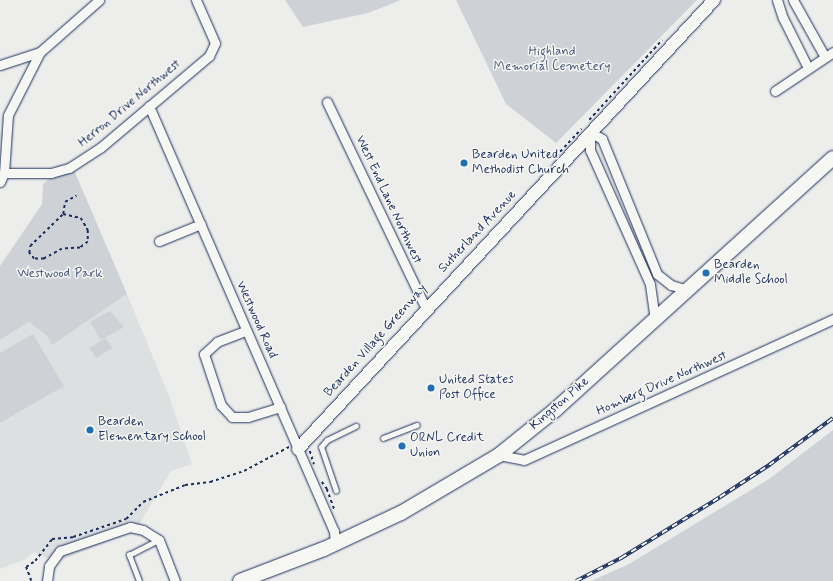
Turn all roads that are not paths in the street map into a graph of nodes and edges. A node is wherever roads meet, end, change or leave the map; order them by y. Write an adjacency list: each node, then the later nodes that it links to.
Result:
1 (99, 0): 6 (street)
2 (196, 0): 12 (street, Herron Drive Northwest)
3 (714, 0): 13 (street, Sutherland Avenue)
4 (777, 0): 9 (street)
5 (793, 0): 7 (street)
6 (40, 52): 8 (street); 15 (street)
7 (829, 54): 9 (street)
8 (0, 65)
9 (808, 68): 10 (street)
10 (774, 91)
11 (327, 102): 20 (street, West End Lane Northwest)
12 (149, 106): 15 (street, Herron Drive Northwest); 17 (street, Westwood Road)
13 (586, 128): 19 (street); 20 (street, Sutherland Avenue); 22 (street)
14 (833, 158): 19 (main road, Kingston Pike)
15 (4, 173): 16 (street)
16 (0, 182)
17 (201, 224): 18 (street); 23 (street, Westwood Road)
18 (159, 242)
19 (688, 290): 22 (main road, Kingston Pike)
20 (426, 309): 28 (street, Sutherland Avenue)
21 (833, 319): 29 (street, Homberg Drive Northwest)
22 (655, 320): 29 (main road, Kingston Pike)
23 (245, 331): 24 (street, Westwood Road); 24 (street)
24 (280, 407): 28 (street, Westwood Road)
25 (417, 425): 27 (lane)
26 (356, 426): 30 (lane)
27 (383, 438)
28 (296, 445): 32 (street, Westwood Road)
29 (499, 455): 32 (main road, Kingston Pike)
30 (336, 492)
31 (159, 540): 33 (street); 34 (lane); 35 (street)
32 (335, 545): 36 (main road, Kingston Pike)
33 (47, 581)
34 (139, 581)
35 (175, 581)
36 (240, 581)

